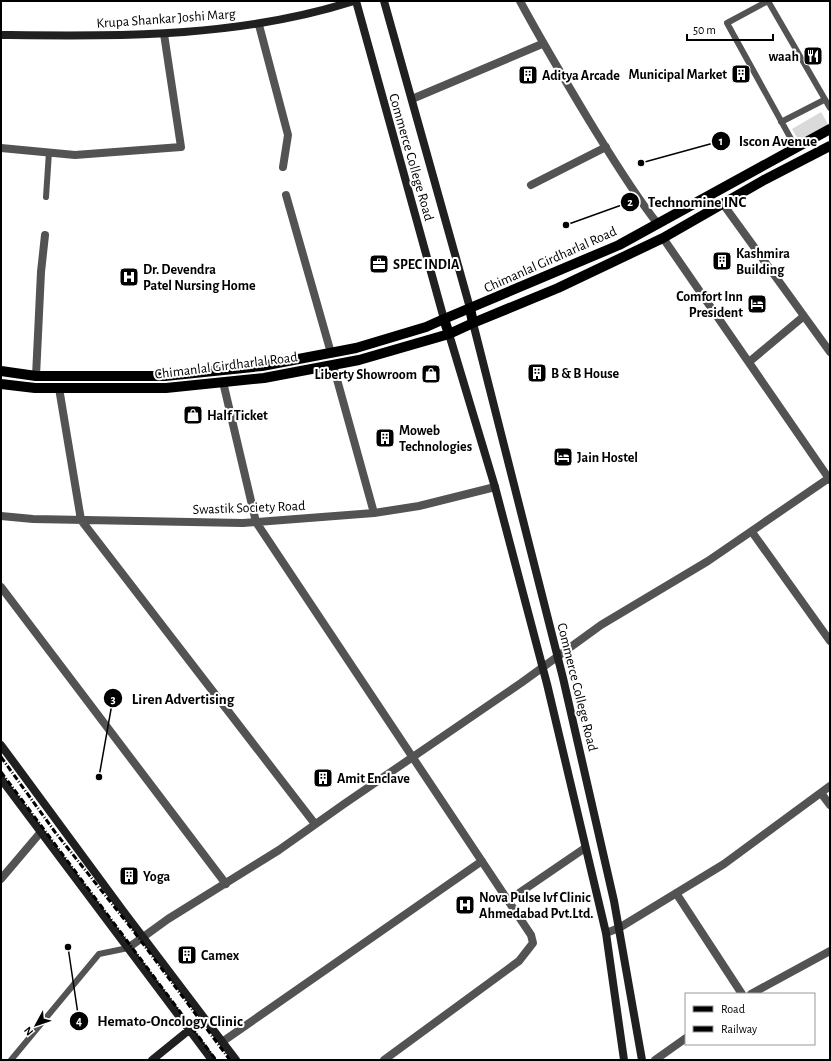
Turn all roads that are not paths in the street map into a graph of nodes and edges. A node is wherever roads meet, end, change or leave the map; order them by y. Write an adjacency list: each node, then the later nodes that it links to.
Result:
1 (355, 1): 5 (main road, Krupa Shankar Joshi Marg); 29 (main road, Commerce College Road)
2 (384, 1): 9 (main road, Commerce College Road)
3 (520, 1): 8 (street)
4 (768, 1): 10 (lane); 12 (lane)
5 (259, 25): 6 (main road, Krupa Shankar Joshi Marg); 19 (street)
6 (164, 34): 7 (main road, Krupa Shankar Joshi Marg); 18 (street)
7 (1, 35)
8 (542, 44): 9 (street); 15 (street)
9 (412, 100): 27 (main road, Commerce College Road)
10 (824, 100): 11 (lane); 12 (lane)
11 (830, 108)
12 (781, 122): 17 (lane)
13 (830, 129): 17 (main road, Chimanlal Girdharlal Road)
14 (830, 146): 23 (main road, Chimanlal Girdharlal Road)
15 (606, 147): 20 (street); 24 (street)
16 (1, 148): 18 (street)
17 (796, 148): 24 (main road, Chimanlal Girdharlal Road)
18 (48, 152): 22 (lane)
19 (283, 167)
20 (531, 185)
21 (286, 195): 33 (street)
22 (46, 197)
23 (723, 204): 26 (main road, Chimanlal Girdharlal Road); 28 (street)
24 (657, 223): 27 (main road, Chimanlal Girdharlal Road)
25 (45, 235): 37 (street)
26 (663, 238): 30 (main road, Chimanlal Girdharlal Road); 34 (street)
27 (470, 308): 29 (main road, Chimanlal Girdharlal Road); 30 (main road)
28 (804, 316): 32 (street); 34 (street)
29 (444, 319): 31 (main road); 33 (main road, Chimanlal Girdharlal Road)
30 (473, 323): 31 (main road, Chimanlal Girdharlal Road); 50 (main road, Commerce College Road)
31 (449, 334): 35 (main road, Chimanlal Girdharlal Road); 42 (main road)
32 (830, 352)
33 (331, 353): 37 (main road, Chimanlal Girdharlal Road)
34 (750, 362): 41 (street)
35 (333, 365): 38 (main road, Chimanlal Girdharlal Road); 43 (street)
36 (1, 371): 37 (main road, Chimanlal Girdharlal Road)
37 (36, 376)
38 (223, 382): 40 (main road, Chimanlal Girdharlal Road); 46 (street)
39 (1, 384): 40 (main road, Chimanlal Girdharlal Road)
40 (59, 388): 45 (street)
41 (829, 479): 47 (street)
42 (495, 486): 43 (street, Swastik Society Road); 51 (main road)
43 (374, 513): 46 (street, Swastik Society Road)
44 (1, 516): 45 (street, Swastik Society Road)
45 (81, 520): 46 (street, Swastik Society Road); 58 (street)
46 (256, 522): 53 (street)
47 (752, 532): 49 (street); 50 (street)
48 (1, 587): 63 (street)
49 (830, 641)
50 (557, 656): 51 (street); 66 (main road, Commerce College Road)
51 (542, 667): 53 (street); 60 (main road)
52 (1, 745): 68 (main road)
53 (412, 757): 58 (street); 61 (street)
54 (1, 779): 59 (main road)
55 (830, 786): 56 (street)
56 (821, 793): 57 (street); 64 (street)
57 (830, 805)
58 (315, 824): 63 (street)
59 (40, 834): 62 (street); 69 (main road)
60 (585, 848): 65 (street); 67 (main road)
61 (482, 861): 65 (street); 76 (street)
62 (1, 879)
63 (226, 884): 68 (street)
64 (676, 893): 66 (street); 71 (street)
65 (509, 900): 81 (street)
66 (619, 928): 67 (street); 83 (main road, Commerce College Road)
67 (606, 933): 82 (main road)
68 (143, 937): 69 (street); 73 (main road)
69 (128, 948): 74 (main road); 77 (lane)
70 (830, 951): 72 (street)
71 (741, 993)
72 (753, 993)
73 (204, 1018): 74 (main road); 76 (main road)
74 (188, 1029): 78 (main road); 79 (main road)
75 (685, 1039): 84 (street)
76 (222, 1042): 80 (main road)
77 (11, 1060)
78 (152, 1060)
79 (212, 1060)
80 (236, 1060)
81 (384, 1060)
82 (624, 1060)
83 (642, 1060)
84 (655, 1060)

